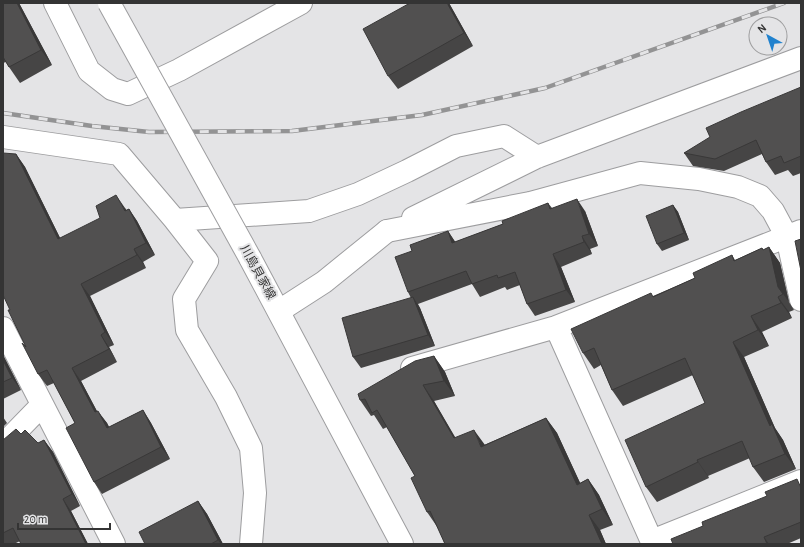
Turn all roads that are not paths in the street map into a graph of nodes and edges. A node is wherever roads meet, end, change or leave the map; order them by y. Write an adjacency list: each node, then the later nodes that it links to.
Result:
1 (55, 3): 3 (street)
2 (109, 3): 11 (street, 川島貝家線, bridge)
3 (301, 3)
4 (801, 58): 6 (street)
5 (3, 137): 7 (street)
6 (537, 157): 7 (street); 8 (street)
7 (175, 220): 20 (street)
8 (387, 231): 9 (street); 11 (street)
9 (794, 234): 10 (street); 12 (street)
10 (801, 300)
11 (279, 311): 21 (street, 川島貝家線)
12 (556, 327): 14 (street); 18 (street)
13 (3, 328): 15 (street)
14 (412, 368)
15 (42, 405): 16 (street); 19 (street)
16 (3, 445)
17 (801, 481): 18 (street)
18 (652, 542)
19 (114, 544)
20 (251, 544)
21 (402, 544)

